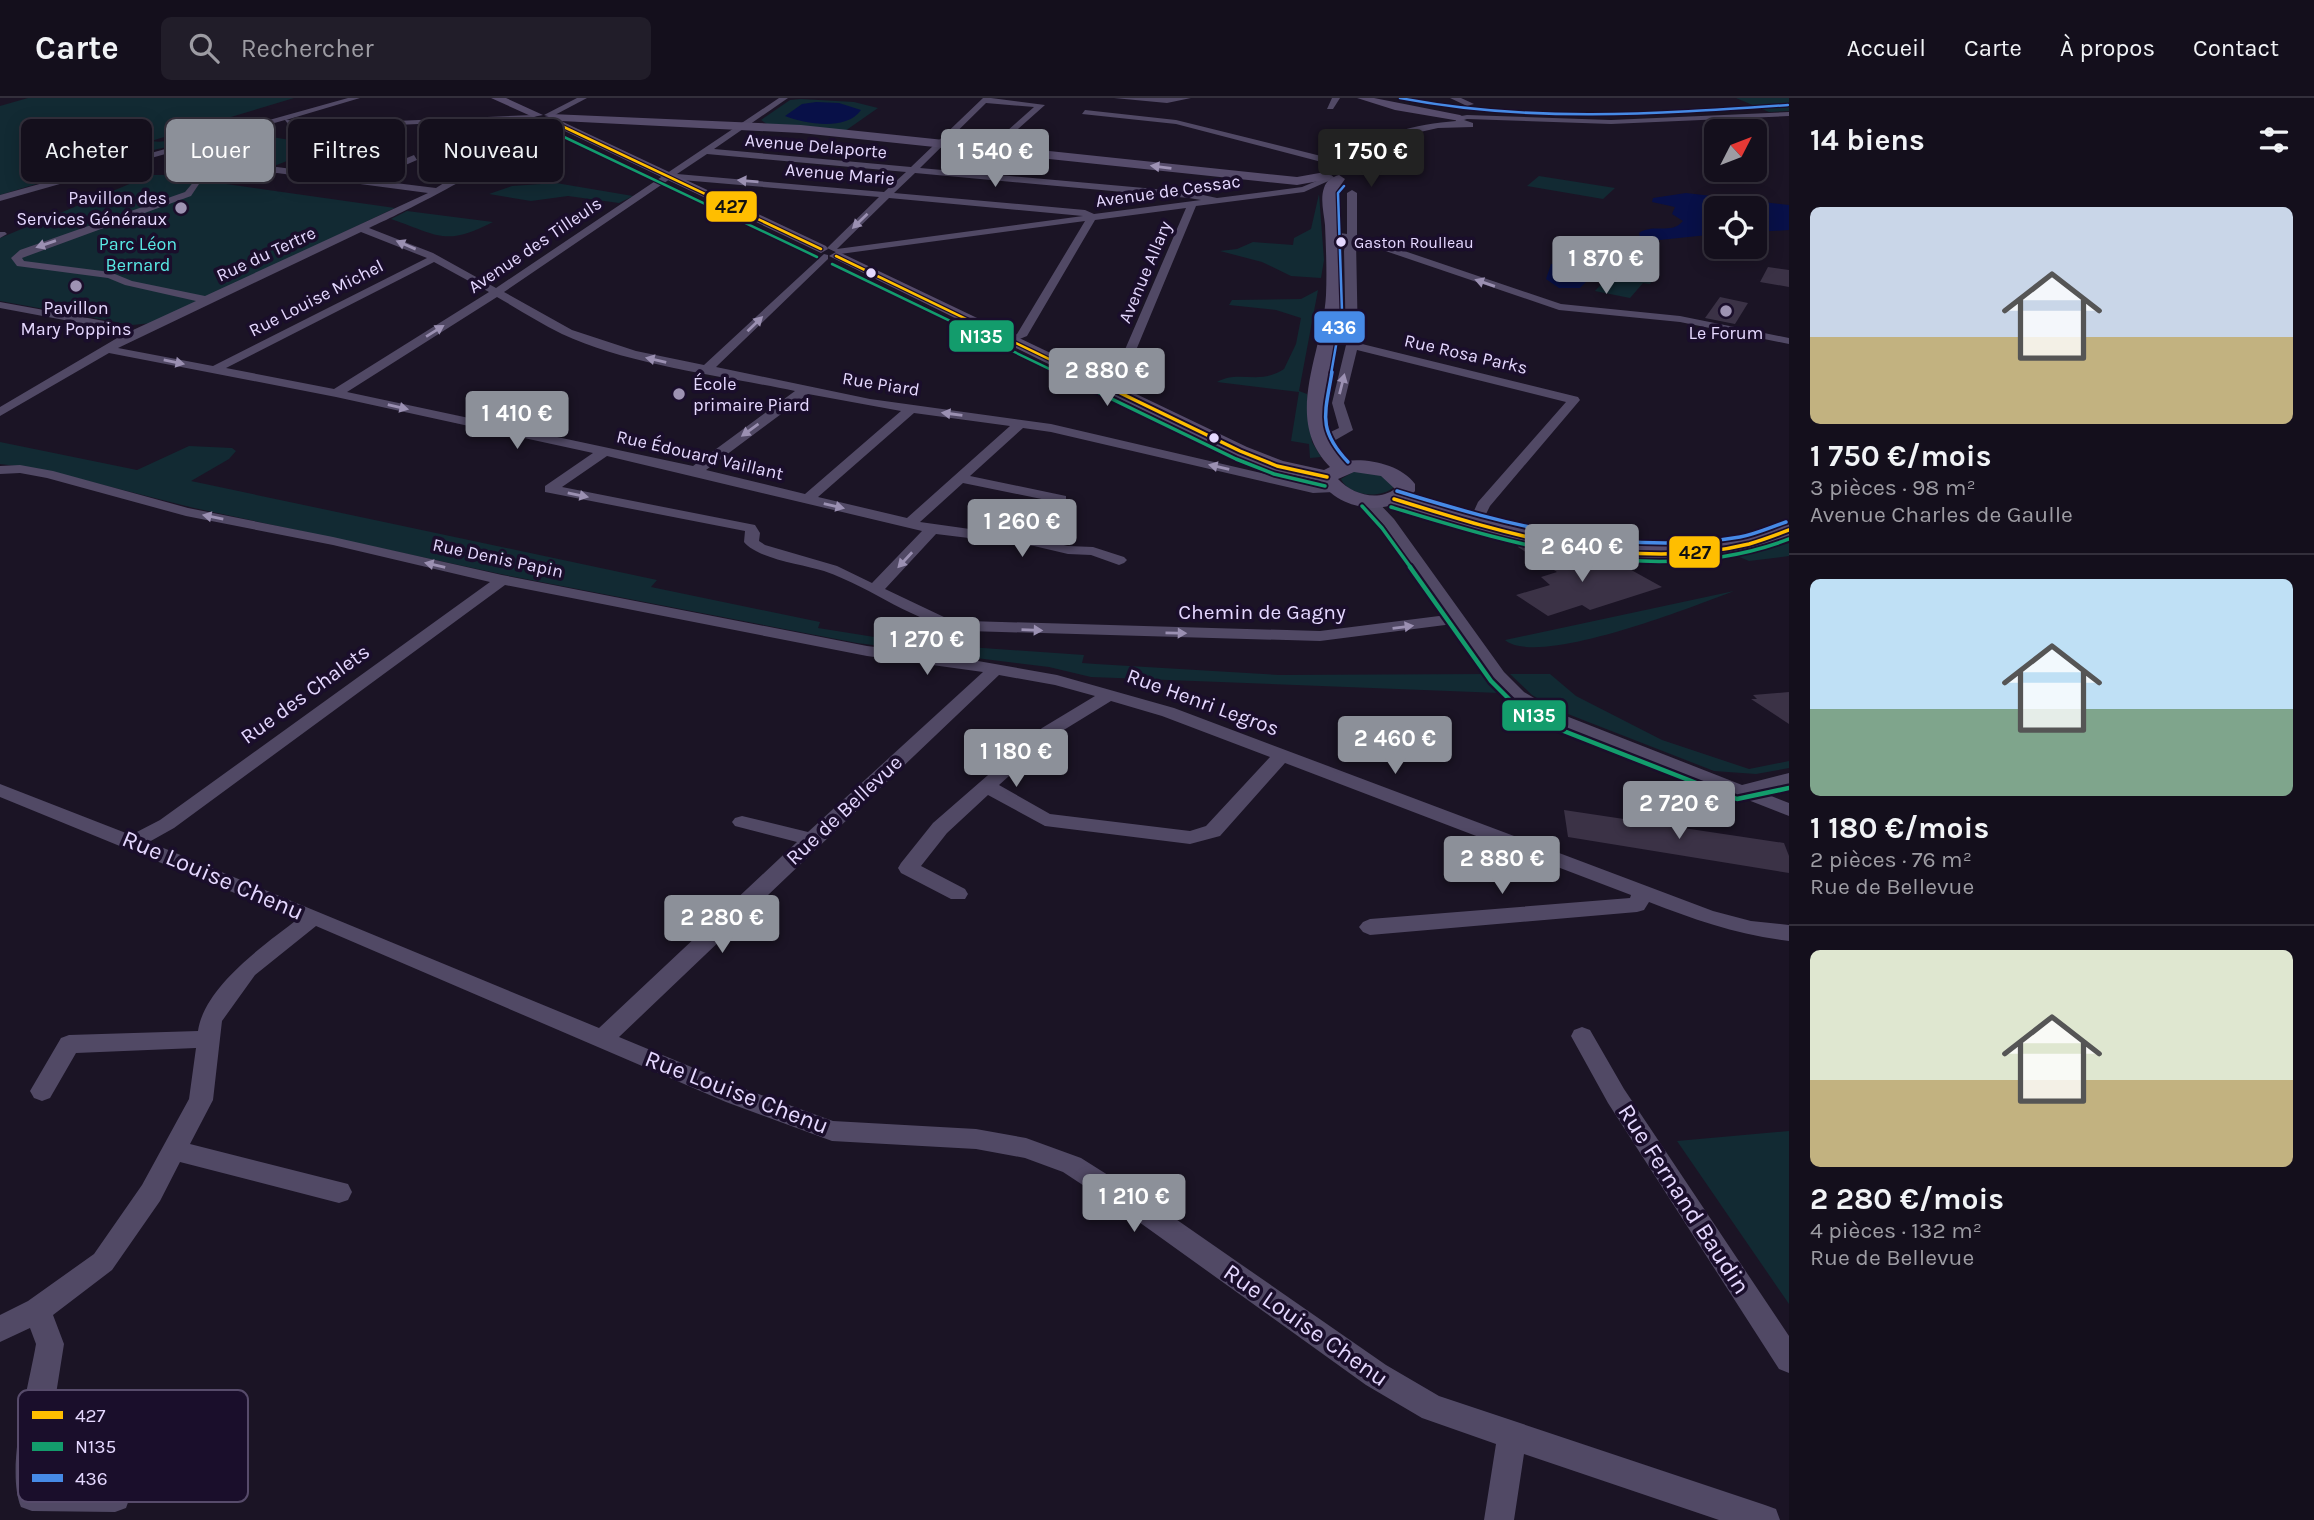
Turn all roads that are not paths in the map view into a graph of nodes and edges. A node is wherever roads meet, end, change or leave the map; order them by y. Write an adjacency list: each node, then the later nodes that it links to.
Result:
1 (356, 98): 17 (street)
2 (496, 98): 15 (street)
3 (583, 98): 15 (street)
4 (784, 98): 19 (street, Avenue des Tilleuls)
5 (1117, 98): 6 (street); 12 (street)
6 (1187, 98)
7 (1336, 98): 11 (street)
8 (1362, 98): 16 (street)
9 (1454, 98): 16 (street)
10 (985, 99): 20 (street); 22 (street)
11 (1329, 107)
12 (1104, 110)
13 (1085, 112): 21 (street)
14 (1789, 115): 16 (street)
15 (542, 117): 18 (street); 19 (street); 32 (street); 36 (street, Rue du Tertre)
16 (1464, 119): 25 (street); 31 (street)
17 (274, 121)
18 (274, 121)
19 (745, 125): 20 (street); 23 (street, Avenue des Tilleuls)
20 (941, 144): 22 (street); 28 (street)
21 (1270, 145): 24 (street); 30 (street)
22 (992, 149): 30 (street, one-way to 22)
23 (706, 152): 28 (street, Avenue Delaporte); 32 (street, Avenue des Tilleuls)
24 (1304, 154): 25 (street); 30 (street)
25 (1353, 154): 30 (street)
26 (414, 158): 27 (street)
27 (405, 162)
28 (913, 170): 37 (street); 40 (street, Avenue Delaporte)
29 (288, 171): 50 (street, one-way to 50)
30 (1333, 173): 31 (street); 40 (street, Avenue de Cessac); 42 (street)
31 (1354, 175): 38 (street)
32 (668, 176): 37 (street, Avenue Marie, one-way to 32); 47 (street); 49 (street, Avenue des Tilleuls)
33 (53, 182): 39 (street)
34 (85, 182): 39 (street)
35 (368, 182): 36 (street)
36 (437, 191): 44 (street, Rue du Tertre)
37 (889, 194): 43 (street, Avenue Marie); 47 (street, one-way to 47)
38 (1352, 194): 42 (street); 46 (street)
39 (2, 197)
40 (1215, 200): 41 (street, Avenue de Cessac)
41 (1192, 204): 43 (street, Avenue de Cessac); 59 (street, Avenue Allary)
42 (1331, 210): 45 (street)
43 (1092, 217): 47 (street, Avenue de Cessac); 53 (street)
44 (362, 229): 48 (street, Rue Piard, one-way to 44); 50 (street, Rue du Tertre)
45 (1333, 235): 46 (street); 65 (street)
46 (1352, 236): 54 (street, one-way to 46); 55 (street)
47 (831, 252): 53 (street); 58 (street, one-way to 47)
48 (434, 258): 49 (street, Rue Piard); 57 (street, Rue Louise Michel)
49 (497, 292): 58 (street, Rue Piard, one-way to 49); 61 (street, Avenue des Tilleuls, one-way to 49)
50 (208, 300): 52 (street, Rue du Tertre)
51 (0, 305): 52 (street)
52 (132, 334): 56 (street, Rue du Tertre)
53 (1010, 340): 59 (street)
54 (1789, 341)
55 (1352, 345): 65 (street, one-way to 55); 76 (street, Rue Rosa Parks)
56 (107, 349): 57 (street, Rue Édouard Vaillant, one-way to 57); 63 (street, Rue du Tertre)
57 (214, 370): 61 (street, Rue Édouard Vaillant)
58 (705, 371): 60 (street, Rue Piard)
59 (1108, 387): 71 (street)
60 (805, 390): 62 (street, Rue Piard); 69 (street, one-way to 69)
61 (336, 393): 66 (street, Rue Édouard Vaillant, one-way to 66)
62 (911, 409): 64 (street, Rue Piard, one-way to 62); 73 (street)
63 (0, 412)
64 (1020, 424): 70 (street); 71 (street, Rue Piard, one-way to 64)
65 (1322, 434): 67 (street); 71 (street)
66 (602, 453): 69 (street, Rue Édouard Vaillant); 83 (street, Chemin de Gagny, one-way to 83)
67 (1371, 467): 71 (street); 72 (street)
68 (0, 470): 82 (street, Rue Denis Papin, one-way to 68)
69 (695, 471): 73 (street, Rue Édouard Vaillant)
70 (960, 478): 74 (street); 78 (street)
71 (1334, 478): 75 (street)
72 (1399, 495): 75 (street); 76 (street); 80 (street)
73 (806, 499): 78 (street, Rue Édouard Vaillant, one-way to 78)
74 (1061, 499)
75 (1368, 500): 84 (street)
76 (1480, 513): 77 (street)
77 (1789, 515)
78 (909, 524): 79 (street, Rue Édouard Vaillant)
79 (932, 529): 81 (street, Rue Édouard Vaillant); 83 (street, one-way to 83)
80 (1789, 530)
81 (1119, 560)
82 (502, 580): 85 (street, Rue Denis Papin); 96 (street, Rue des Chalets)
83 (874, 588): 84 (street, Chemin de Gagny, one-way to 84)
84 (1458, 619): 92 (street)
85 (867, 651): 86 (street, Rue Denis Papin)
86 (992, 668): 87 (street, Rue Henri Legros); 95 (street, Rue de Bellevue)
87 (1108, 693): 88 (street, Rue Henri Legros); 90 (street)
88 (1282, 754): 90 (street); 98 (street, Rue Henri Legros)
89 (1789, 779): 92 (street)
90 (988, 787): 97 (street)
91 (0, 790): 96 (street, Rue Louise Chenu)
92 (1740, 791): 93 (street)
93 (1789, 810)
94 (742, 822): 95 (street)
95 (812, 839): 104 (street, Rue de Bellevue)
96 (134, 842): 99 (street, Rue Louise Chenu)
97 (958, 894)
98 (1642, 894): 100 (street); 101 (street, Rue Henri Legros)
99 (314, 917): 103 (street); 104 (street, Rue Louise Chenu)
100 (1370, 927)
101 (1789, 933)
102 (1582, 1036): 110 (street, Rue Fernand Baudin)
103 (209, 1039): 105 (street); 106 (street)
104 (602, 1039): 112 (street, Rue Louise Chenu)
105 (42, 1091)
106 (174, 1150): 107 (street); 108 (street)
107 (339, 1192)
108 (38, 1310): 109 (street); 111 (street)
109 (0, 1329)
110 (1789, 1360)
111 (42, 1390)
112 (1512, 1435): 113 (street); 114 (street, Rue Louise Chenu)
113 (1499, 1520)
114 (1765, 1520)

